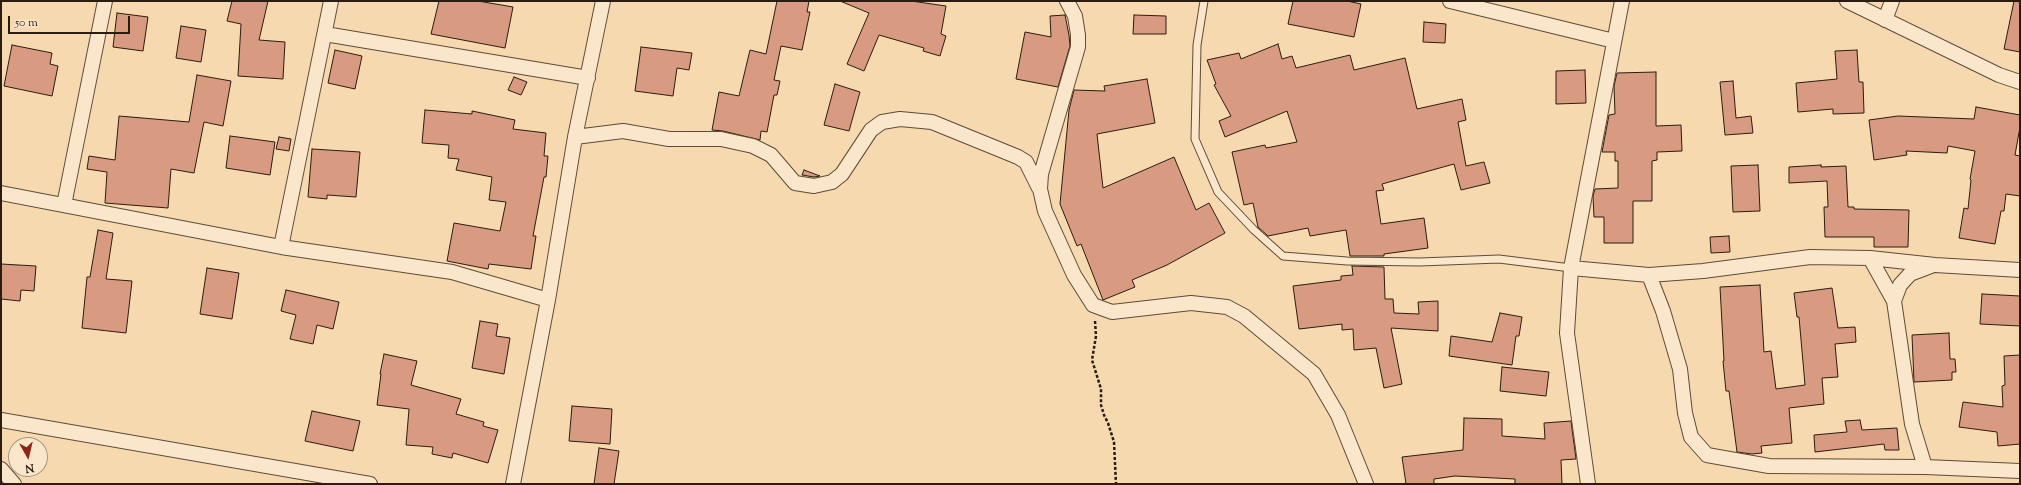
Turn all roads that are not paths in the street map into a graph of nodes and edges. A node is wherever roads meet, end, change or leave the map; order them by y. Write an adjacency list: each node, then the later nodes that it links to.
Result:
1 (105, 1): 18 (street)
2 (331, 1): 11 (street)
3 (603, 1): 13 (street)
4 (1067, 1): 16 (street)
5 (1204, 1): 22 (lane)
6 (1450, 1): 12 (street)
7 (1622, 1): 12 (street)
8 (1847, 1): 10 (street)
9 (1892, 1): 10 (street)
10 (1885, 20): 14 (street)
11 (325, 34): 13 (street); 19 (street)
12 (1614, 41): 22 (street)
13 (588, 78): 15 (street)
14 (2020, 82)
15 (575, 137): 16 (street); 25 (street)
16 (1040, 189): 34 (street)
17 (1, 193): 18 (street)
18 (64, 205): 19 (street)
19 (281, 247): 25 (street)
20 (1870, 258): 21 (street); 24 (street); 26 (street)
21 (1935, 265): 23 (street); 26 (street)
22 (1571, 268): 24 (street); 35 (street)
23 (2020, 270)
24 (1649, 275): 28 (street)
25 (548, 300): 33 (street)
26 (1894, 302): 28 (street)
27 (1, 420): 32 (street)
28 (1925, 467): 30 (street)
29 (1, 469): 31 (street)
30 (2020, 471)
31 (14, 484)
32 (370, 484)
33 (513, 484)
34 (1366, 484)
35 (1588, 484)

